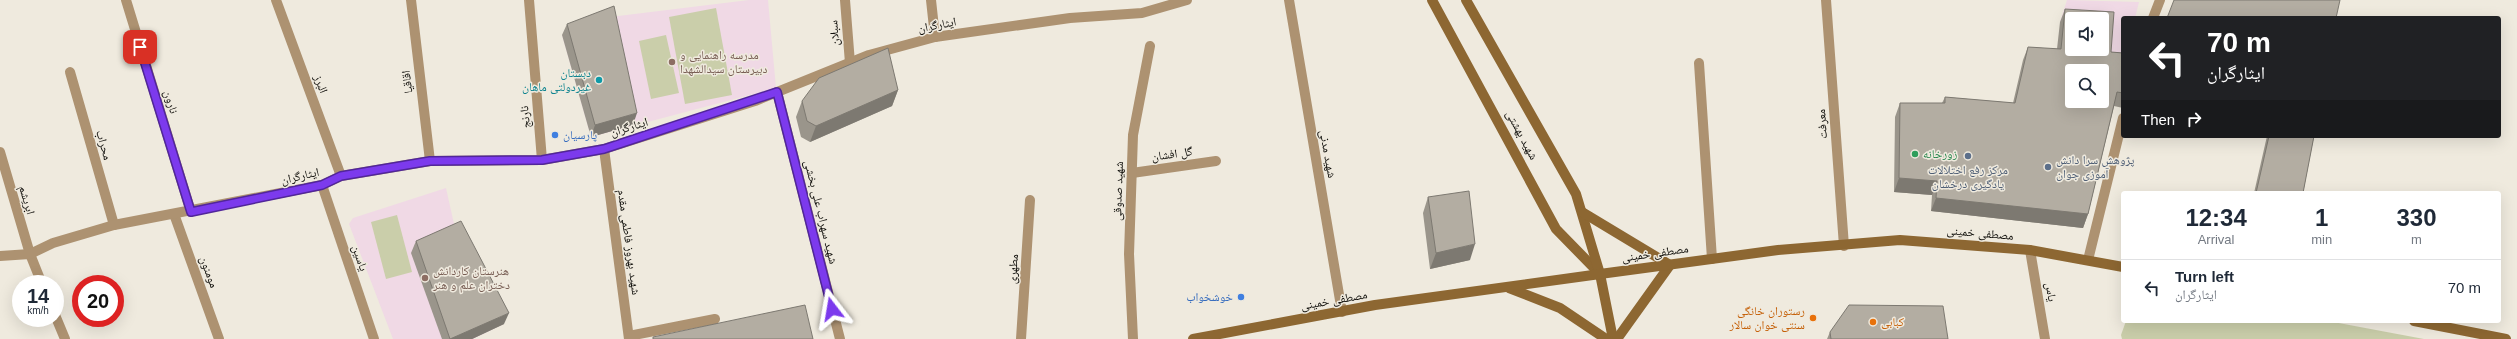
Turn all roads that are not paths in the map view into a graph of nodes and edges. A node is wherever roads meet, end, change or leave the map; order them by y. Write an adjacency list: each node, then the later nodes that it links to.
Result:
1 (126, 0): 30 (street, نارون)
2 (276, 0): 27 (street, البرز)
3 (411, 0): 24 (street, اقاقیا)
4 (529, 0): 23 (street, نارنج)
5 (845, 0): 16 (street, سبلان)
6 (931, 0): 14 (street)
7 (1187, 0): 14 (street, ایثارگران)
8 (1289, 0): 45 (street, شهید مدنی)
9 (1432, 0): 42 (main road, شهید بهشتی)
10 (1466, 0): 31 (main road, شهید بهشتی)
11 (1826, 0): 34 (street, معرفت)
12 (2160, 0): 13 (street)
13 (2154, 16)
14 (935, 37): 16 (street, ایثارگران)
15 (1150, 46): 26 (street, شهید صدوقی)
16 (850, 63): 19 (street, ایثارگران)
17 (1699, 63): 38 (street)
18 (70, 72): 33 (street, محراب)
19 (777, 92): 21 (street, ایثارگران); 54 (street, شهید سهراب علی بخشی)
20 (2121, 126): 39 (street)
21 (604, 149): 23 (street, ایثارگران); 49 (street, شهید بهروز فاطمی مقدم)
22 (0, 152): 36 (street, ابریشم)
23 (542, 160): 24 (street, ایثارگران)
24 (430, 161): 27 (street, ایثارگران)
25 (1216, 161): 26 (street, گل افشان)
26 (1132, 173): 56 (street, شهید صدوقی)
27 (341, 176): 28 (street, ایثارگران)
28 (322, 185): 30 (street, ایثارگران); 53 (street, یاسین)
29 (1030, 200): 55 (street, مطهری)
30 (191, 212): 32 (street, ایثارگران)
31 (1582, 212): 40 (main road); 42 (main road, شهید بهشتی)
32 (174, 214): 33 (street, ایثارگران); 52 (street, مومنون)
33 (114, 225): 36 (street, ایثارگران)
34 (1844, 246): 35 (main road, مصطفی خمینی); 38 (main road, مصطفی خمینی)
35 (2030, 250): 39 (main road, مصطفی خمینی); 61 (street, یاس)
36 (30, 254): 37 (street, ایثارگران); 43 (street, ابریشم)
37 (0, 256)
38 (1712, 259): 40 (main road, مصطفی خمینی)
39 (2088, 260): 41 (main road, مصطفی خمینی)
40 (1670, 264): 42 (main road, مصطفی خمینی); 60 (main road)
41 (2121, 267)
42 (1600, 274): 44 (main road, مصطفی خمینی); 59 (main road, شهید بهشتی)
43 (38, 275)
44 (1509, 288): 45 (main road, مصطفی خمینی); 58 (main road)
45 (1342, 312): 50 (main road, مصطفی خمینی)
46 (715, 319): 49 (street)
47 (2424, 323): 62 (main road)
48 (60, 327): 51 (street)
49 (629, 337)
50 (1206, 338): 57 (main road, مصطفی خمینی)
51 (65, 339)
52 (219, 339)
53 (374, 339)
54 (840, 339)
55 (1021, 339)
56 (1133, 339)
57 (1193, 339)
58 (1606, 339)
59 (1613, 339)
60 (1617, 339)
61 (2045, 339)
62 (2506, 339)

